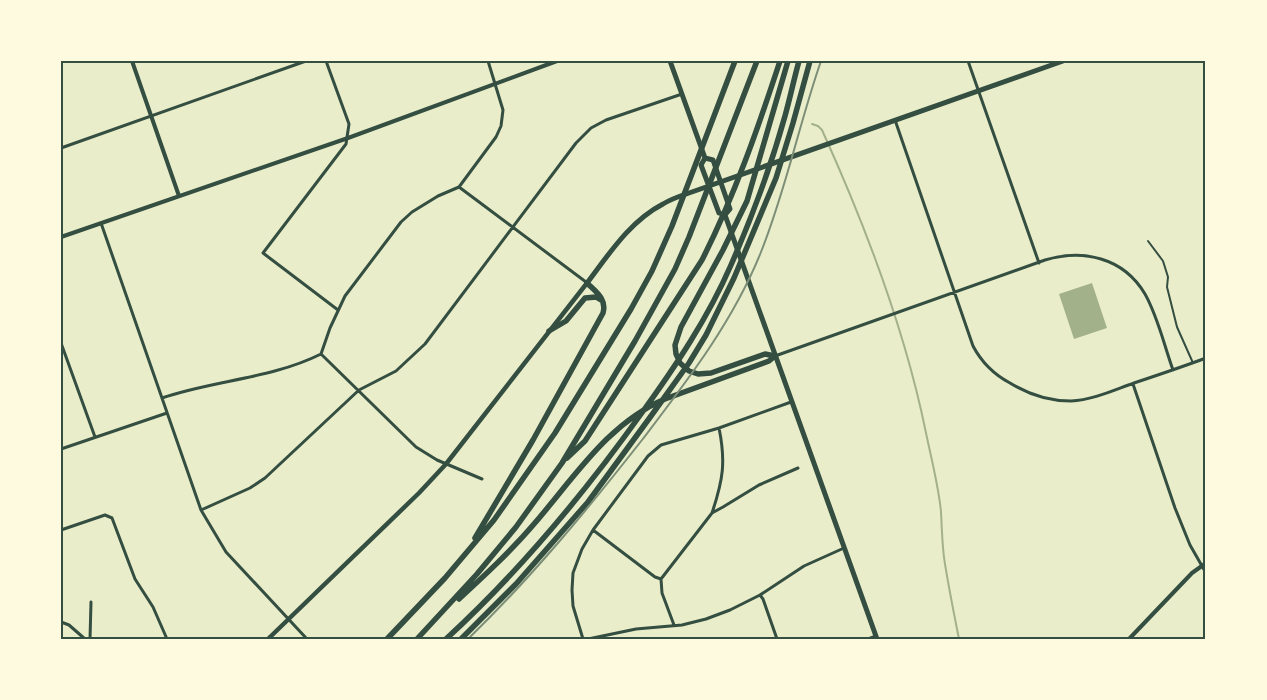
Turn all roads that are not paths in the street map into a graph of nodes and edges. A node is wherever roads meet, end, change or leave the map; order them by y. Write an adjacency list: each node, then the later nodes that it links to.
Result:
1 (132, 61): 18 (street)
2 (306, 61): 18 (street)
3 (326, 61): 20 (street)
4 (488, 61): 15 (street)
5 (557, 61): 15 (street)
6 (670, 61): 17 (main road)
7 (734, 61): 61 (highway)
8 (757, 61): 52 (highway)
9 (780, 61): 52 (highway)
10 (788, 61): 40 (highway)
11 (800, 61): 78 (highway)
12 (810, 61): 79 (highway)
13 (968, 61): 16 (street)
14 (1063, 61): 16 (main road)
15 (496, 84): 20 (street); 25 (street)
16 (978, 90): 19 (main road); 32 (street)
17 (682, 94): 22 (main road); 29 (street)
18 (151, 116): 21 (street); 26 (street)
19 (895, 120): 23 (main road); 34 (street)
20 (348, 138): 26 (street); 36 (street)
21 (61, 148)
22 (705, 158): 23 (main road); 24 (main road)
23 (721, 182): 24 (main road); 27 (main road)
24 (709, 186): 27 (main road); 33 (main road)
25 (459, 187): 29 (street); 36 (street)
26 (179, 196): 28 (street)
27 (725, 215): 40 (main road)
28 (101, 222): 30 (street); 46 (street)
29 (513, 226): 33 (street); 45 (street)
30 (61, 238)
31 (1148, 241): 42 (lane)
32 (1039, 263): 34 (street); 43 (street)
33 (587, 283): 35 (highway); 37 (main road)
34 (955, 292): 40 (street); 44 (street)
35 (604, 305): 37 (highway); 61 (highway)
36 (338, 310): 39 (street)
37 (549, 331): 53 (main road)
38 (61, 343): 50 (street)
39 (322, 354): 45 (street); 46 (street)
40 (775, 356): 47 (main road); 71 (highway)
41 (1206, 358): 42 (street)
42 (1193, 363): 43 (street)
43 (1173, 370): 44 (street)
44 (1133, 384): 62 (street)
45 (359, 390): 53 (street); 56 (street)
46 (162, 398): 48 (street)
47 (791, 402): 49 (street); 60 (main road)
48 (167, 414): 50 (street); 56 (street)
49 (719, 428): 57 (street); 59 (street)
50 (95, 437): 51 (street)
51 (61, 449)
52 (562, 463): 71 (highway)
53 (446, 464): 55 (street); 67 (main road)
54 (798, 468): 57 (street)
55 (482, 479)
56 (201, 510): 67 (street)
57 (712, 513): 64 (street)
58 (61, 530): 74 (street)
59 (593, 530): 64 (street); 80 (street)
60 (844, 548): 65 (street); 70 (main road)
61 (462, 559): 77 (highway)
62 (1204, 564): 63 (street); 84 (street)
63 (1206, 573)
64 (661, 579): 69 (street)
65 (760, 595): 69 (street); 82 (street)
66 (91, 602): 73 (street)
67 (288, 619): 75 (main road); 76 (street)
68 (61, 622): 72 (street)
69 (674, 625): 81 (street)
70 (877, 637): 83 (street)
71 (418, 638)
72 (85, 639)
73 (90, 639)
74 (167, 639)
75 (268, 639)
76 (307, 639)
77 (387, 639)
78 (446, 639)
79 (461, 639)
80 (583, 639)
81 (588, 639)
82 (777, 639)
83 (868, 639)
84 (1129, 639)

